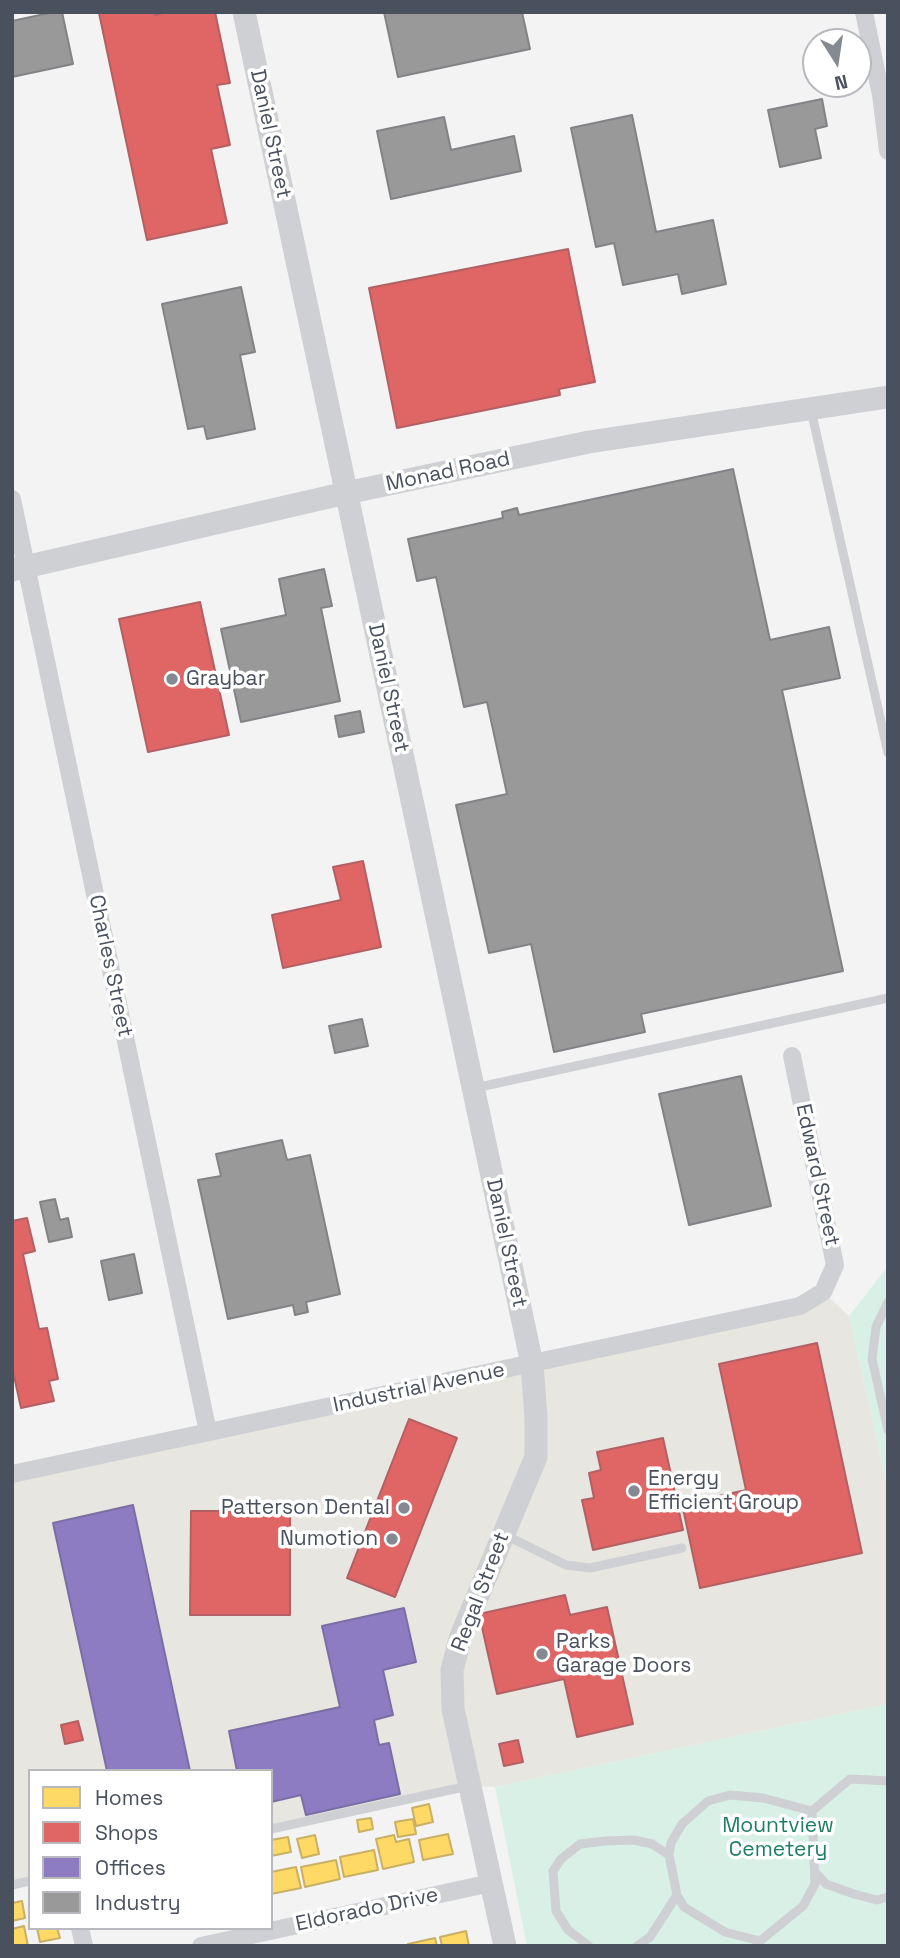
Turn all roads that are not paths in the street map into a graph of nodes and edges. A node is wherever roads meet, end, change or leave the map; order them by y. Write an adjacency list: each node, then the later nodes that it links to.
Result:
1 (244, 12): 6 (street, Daniel Street)
2 (864, 12): 3 (street)
3 (888, 151)
4 (888, 397): 5 (street, Monad Road)
5 (811, 408): 6 (street, Monad Road); 9 (lane)
6 (346, 493): 8 (street, Monad Road); 13 (street, Daniel Street)
7 (12, 499): 8 (street, Charles Street)
8 (19, 568): 18 (street, Charles Street)
9 (885, 727): 10 (lane)
10 (888, 752)
11 (888, 998): 13 (lane)
12 (792, 1056): 14 (street, Edward Street)
13 (473, 1088): 16 (street, Daniel Street)
14 (822, 1292): 16 (street, Industrial Avenue)
15 (888, 1303): 17 (lane)
16 (532, 1364): 18 (street, Industrial Avenue); 20 (street, Regal Street)
17 (888, 1430)
18 (208, 1432): 19 (street, Industrial Avenue)
19 (12, 1474)
20 (503, 1535): 21 (lane); 23 (street, Regal Street)
21 (682, 1548)
22 (888, 1781): 24 (lane)
23 (470, 1786): 25 (lane); 28 (street, Regal Street)
24 (812, 1811): 26 (lane); 27 (lane)
25 (273, 1829)
26 (669, 1854): 29 (lane); 34 (lane)
27 (815, 1872): 30 (lane); 31 (lane)
28 (491, 1883): 32 (street, Eldorado Drive); 33 (street, Regal Street)
29 (677, 1895): 31 (lane); 35 (lane)
30 (888, 1897)
31 (761, 1944)
32 (201, 1946)
33 (505, 1946)
34 (589, 1946)
35 (637, 1946)

